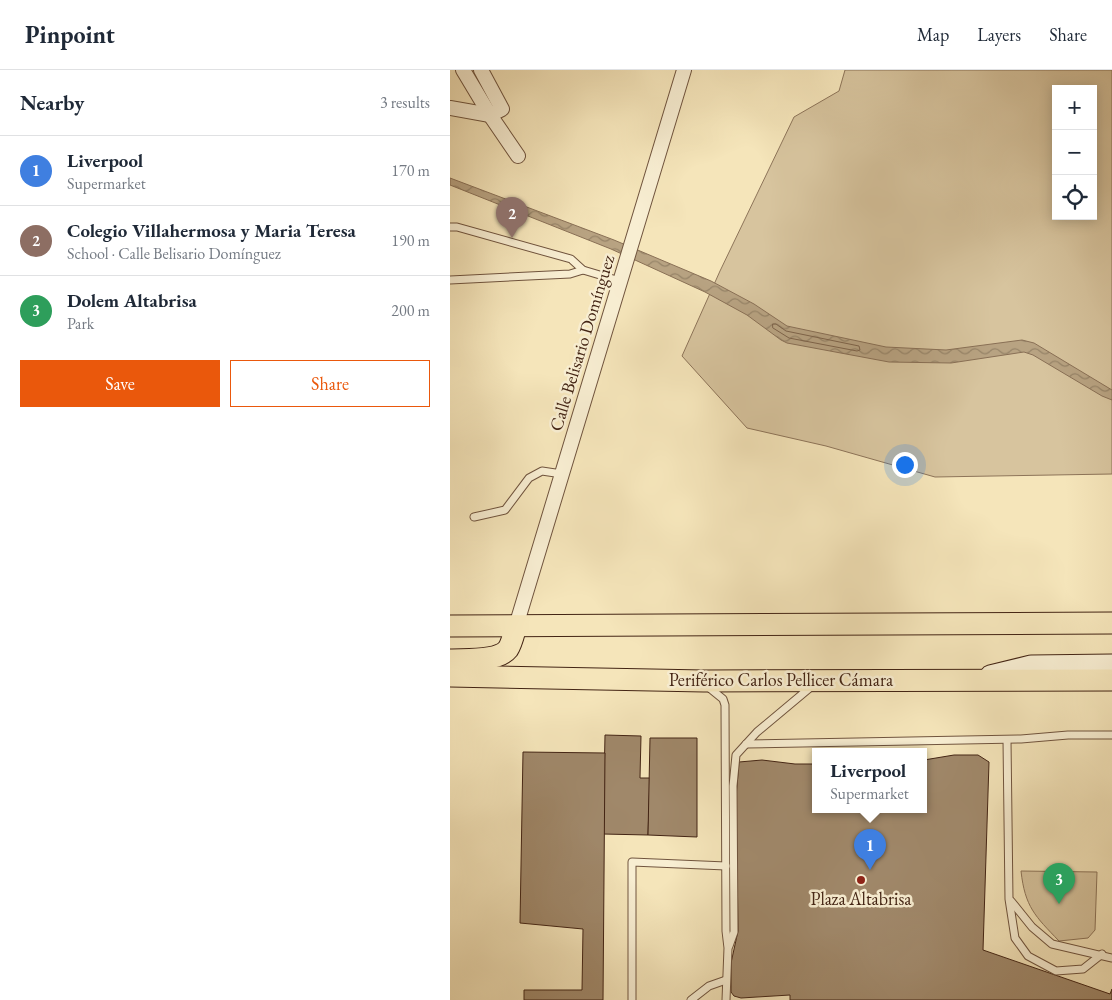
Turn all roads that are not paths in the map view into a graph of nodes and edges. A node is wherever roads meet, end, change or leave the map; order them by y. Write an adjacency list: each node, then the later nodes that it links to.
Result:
1 (463, 70): 5 (street)
2 (481, 70): 5 (street)
3 (684, 70): 10 (street, Calle Belisario Domínguez)
4 (450, 108): 5 (street)
5 (496, 112): 6 (street)
6 (518, 156)
7 (450, 227): 8 (lane)
8 (584, 270): 9 (lane); 10 (lane)
9 (450, 280)
10 (620, 281): 11 (street, Calle Belisario Domínguez)
11 (562, 474): 12 (lane); 15 (street, Calle Belisario Domínguez)
12 (474, 518)
13 (1112, 623): 15 (main road)
14 (450, 626): 15 (main road)
15 (516, 626): 16 (main road)
16 (450, 660)
17 (1112, 664): 20 (main road)
18 (450, 676): 19 (main road, Periférico Carlos Pellicer Cámara)
19 (701, 680): 22 (main road, Periférico Carlos Pellicer Cámara); 26 (lane)
20 (971, 680): 21 (main road, Periférico Carlos Pellicer Cámara); 22 (main road, Periférico Carlos Pellicer Cámara)
21 (1112, 680)
22 (819, 681): 25 (lane)
23 (1112, 735): 24 (lane)
24 (1007, 740): 25 (lane); 27 (lane)
25 (746, 744): 28 (lane)
26 (726, 866): 28 (lane); 32 (lane)
27 (1009, 899): 29 (lane); 29 (lane)
28 (728, 948): 31 (lane)
29 (1102, 954): 30 (lane)
30 (1112, 958)
31 (726, 980): 33 (lane); 34 (lane)
32 (632, 1000)
33 (691, 1000)
34 (726, 1000)

